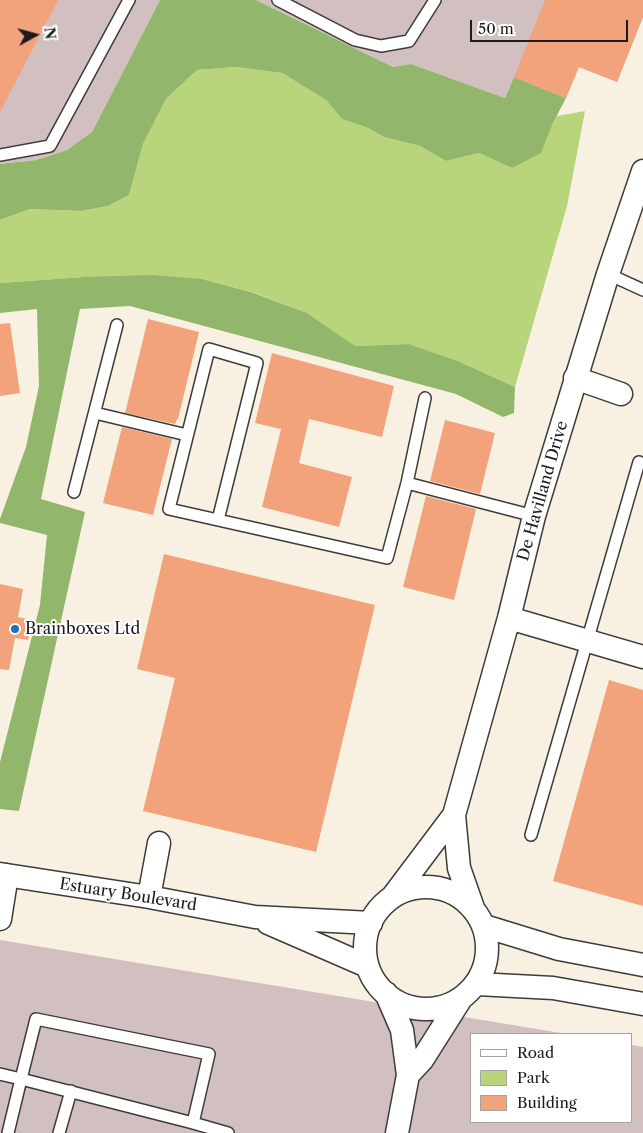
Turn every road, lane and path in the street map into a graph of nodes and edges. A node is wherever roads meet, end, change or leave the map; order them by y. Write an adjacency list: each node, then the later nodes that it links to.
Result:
1 (129, 0): 4 (lane)
2 (278, 0): 3 (lane)
3 (435, 0)
4 (0, 154)
5 (643, 171): 6 (street, De Havilland Drive)
6 (608, 274): 7 (lane); 9 (street, De Havilland Drive)
7 (643, 290)
8 (117, 325): 12 (lane)
9 (575, 378): 10 (street); 17 (street, De Havilland Drive)
10 (622, 394)
11 (425, 398): 15 (lane)
12 (95, 413): 13 (lane); 16 (lane)
13 (187, 435): 18 (lane); 18 (lane)
14 (639, 462): 20 (lane)
15 (407, 483): 17 (lane); 18 (lane)
16 (74, 492)
17 (534, 516): 19 (street, De Havilland Drive)
18 (218, 520)
19 (509, 618): 20 (street); 22 (street, De Havilland Drive)
20 (586, 640): 21 (street); 23 (lane)
21 (643, 656)
22 (454, 815): 27 (street, De Havilland Drive); 29 (street, De Havilland Drive)
23 (531, 835)
24 (159, 843): 26 (street)
25 (4, 874): 26 (street, Estuary Boulevard); 30 (street)
26 (149, 897): 28 (street, Estuary Boulevard)
27 (392, 897): 29 (street); 31 (street)
28 (255, 917): 31 (street, Estuary Boulevard); 33 (street, Estuary Boulevard)
29 (478, 917): 32 (street); 34 (street)
30 (0, 920)
31 (371, 922): 33 (street)
32 (643, 964)
33 (368, 966): 35 (street)
34 (476, 984): 36 (street); 37 (street)
35 (386, 993): 36 (street); 39 (street)
36 (460, 1000): 39 (street)
37 (643, 1004)
38 (0, 1074): 40 (lane)
39 (408, 1075): 46 (street)
40 (22, 1079): 41 (lane); 42 (lane); 43 (lane)
41 (71, 1091): 42 (lane); 44 (lane)
42 (193, 1123): 45 (lane)
43 (8, 1133)
44 (59, 1133)
45 (228, 1133)
46 (397, 1133)

